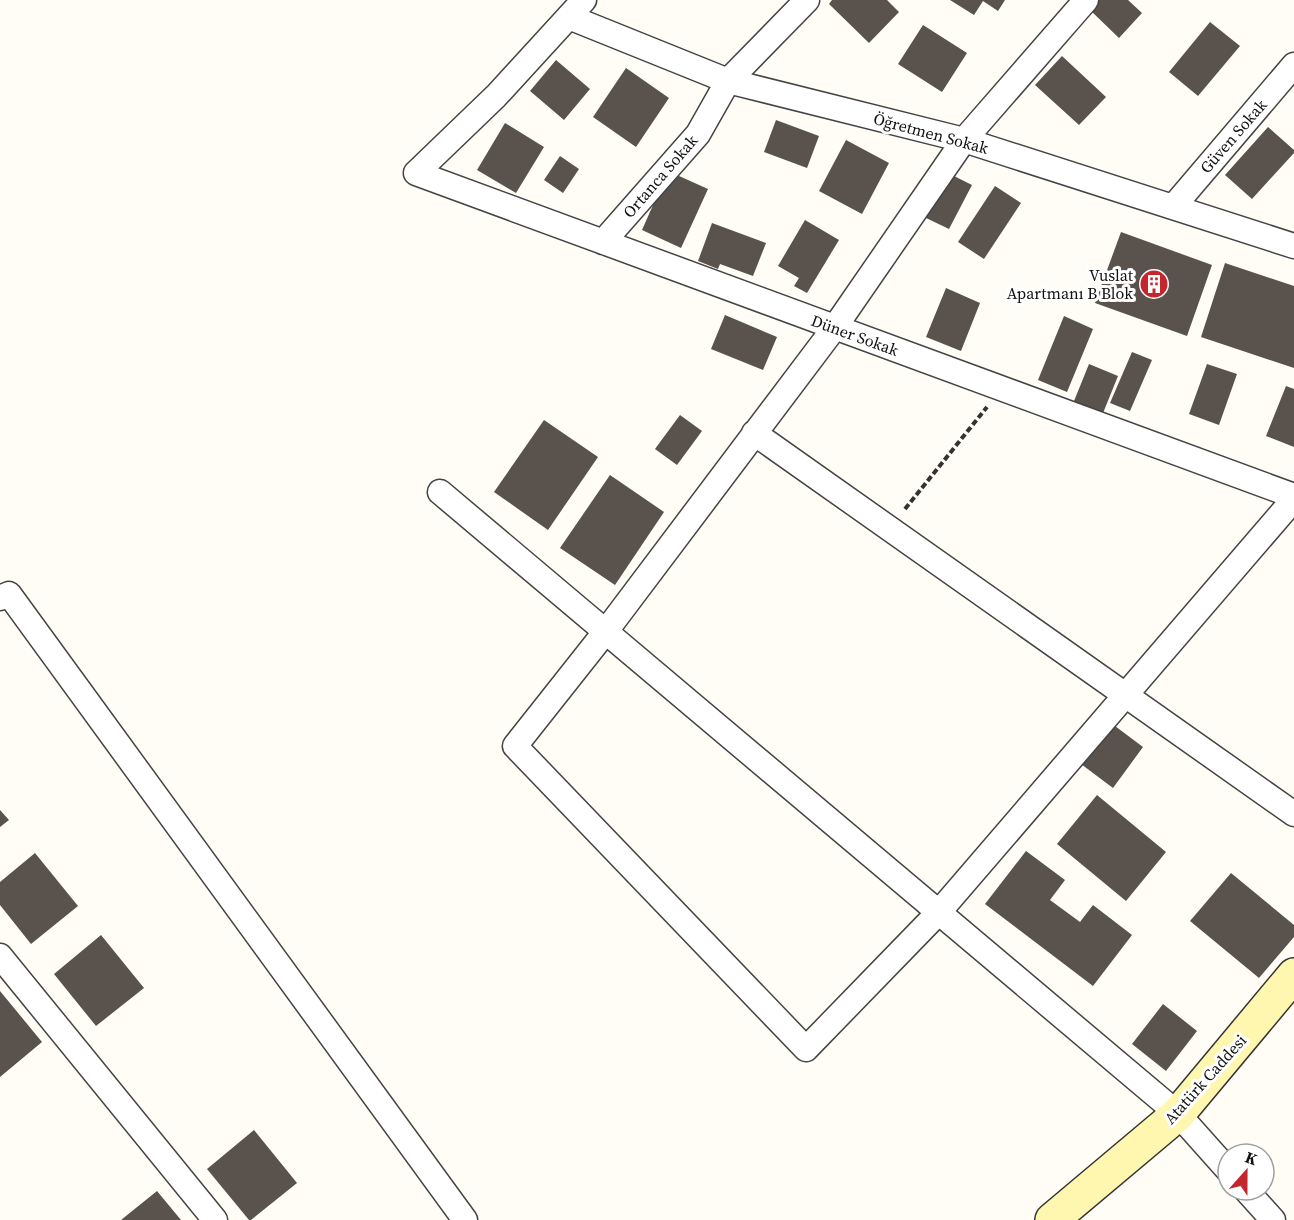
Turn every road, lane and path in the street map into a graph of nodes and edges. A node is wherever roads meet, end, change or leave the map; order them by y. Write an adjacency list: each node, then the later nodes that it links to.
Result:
1 (807, 0): 5 (street, Ortanca Sokak)
2 (1086, 0): 6 (street)
3 (577, 9): 5 (street, Öğretmen Sokak); 8 (street, Düner Sokak)
4 (1294, 65): 7 (street, Güven Sokak)
5 (728, 81): 6 (street, Öğretmen Sokak); 8 (street, Ortanca Sokak)
6 (964, 140): 7 (street, Öğretmen Sokak); 10 (street)
7 (1173, 207): 9 (street, Öğretmen Sokak)
8 (603, 242): 10 (street, Düner Sokak)
9 (1294, 246)
10 (835, 327): 11 (street, Düner Sokak); 12 (street)
11 (1002, 388): 14 (street, Düner Sokak); 15 (path)
12 (754, 433): 15 (street); 17 (street)
13 (440, 492): 17 (street)
14 (1294, 497): 18 (street)
15 (889, 528): 18 (street)
16 (0, 598): 27 (street)
17 (606, 631): 20 (street); 20 (street)
18 (1127, 696): 19 (street); 20 (street)
19 (1294, 814)
20 (939, 912): 23 (street)
21 (0, 956): 26 (street)
22 (1294, 975): 23 (street, Atatürk Caddesi)
23 (1178, 1113): 24 (street); 28 (street, Atatürk Caddesi)
24 (1216, 1156)
25 (1257, 1202): 29 (street)
26 (215, 1220)
27 (465, 1220)
28 (1052, 1220)
29 (1273, 1220)

